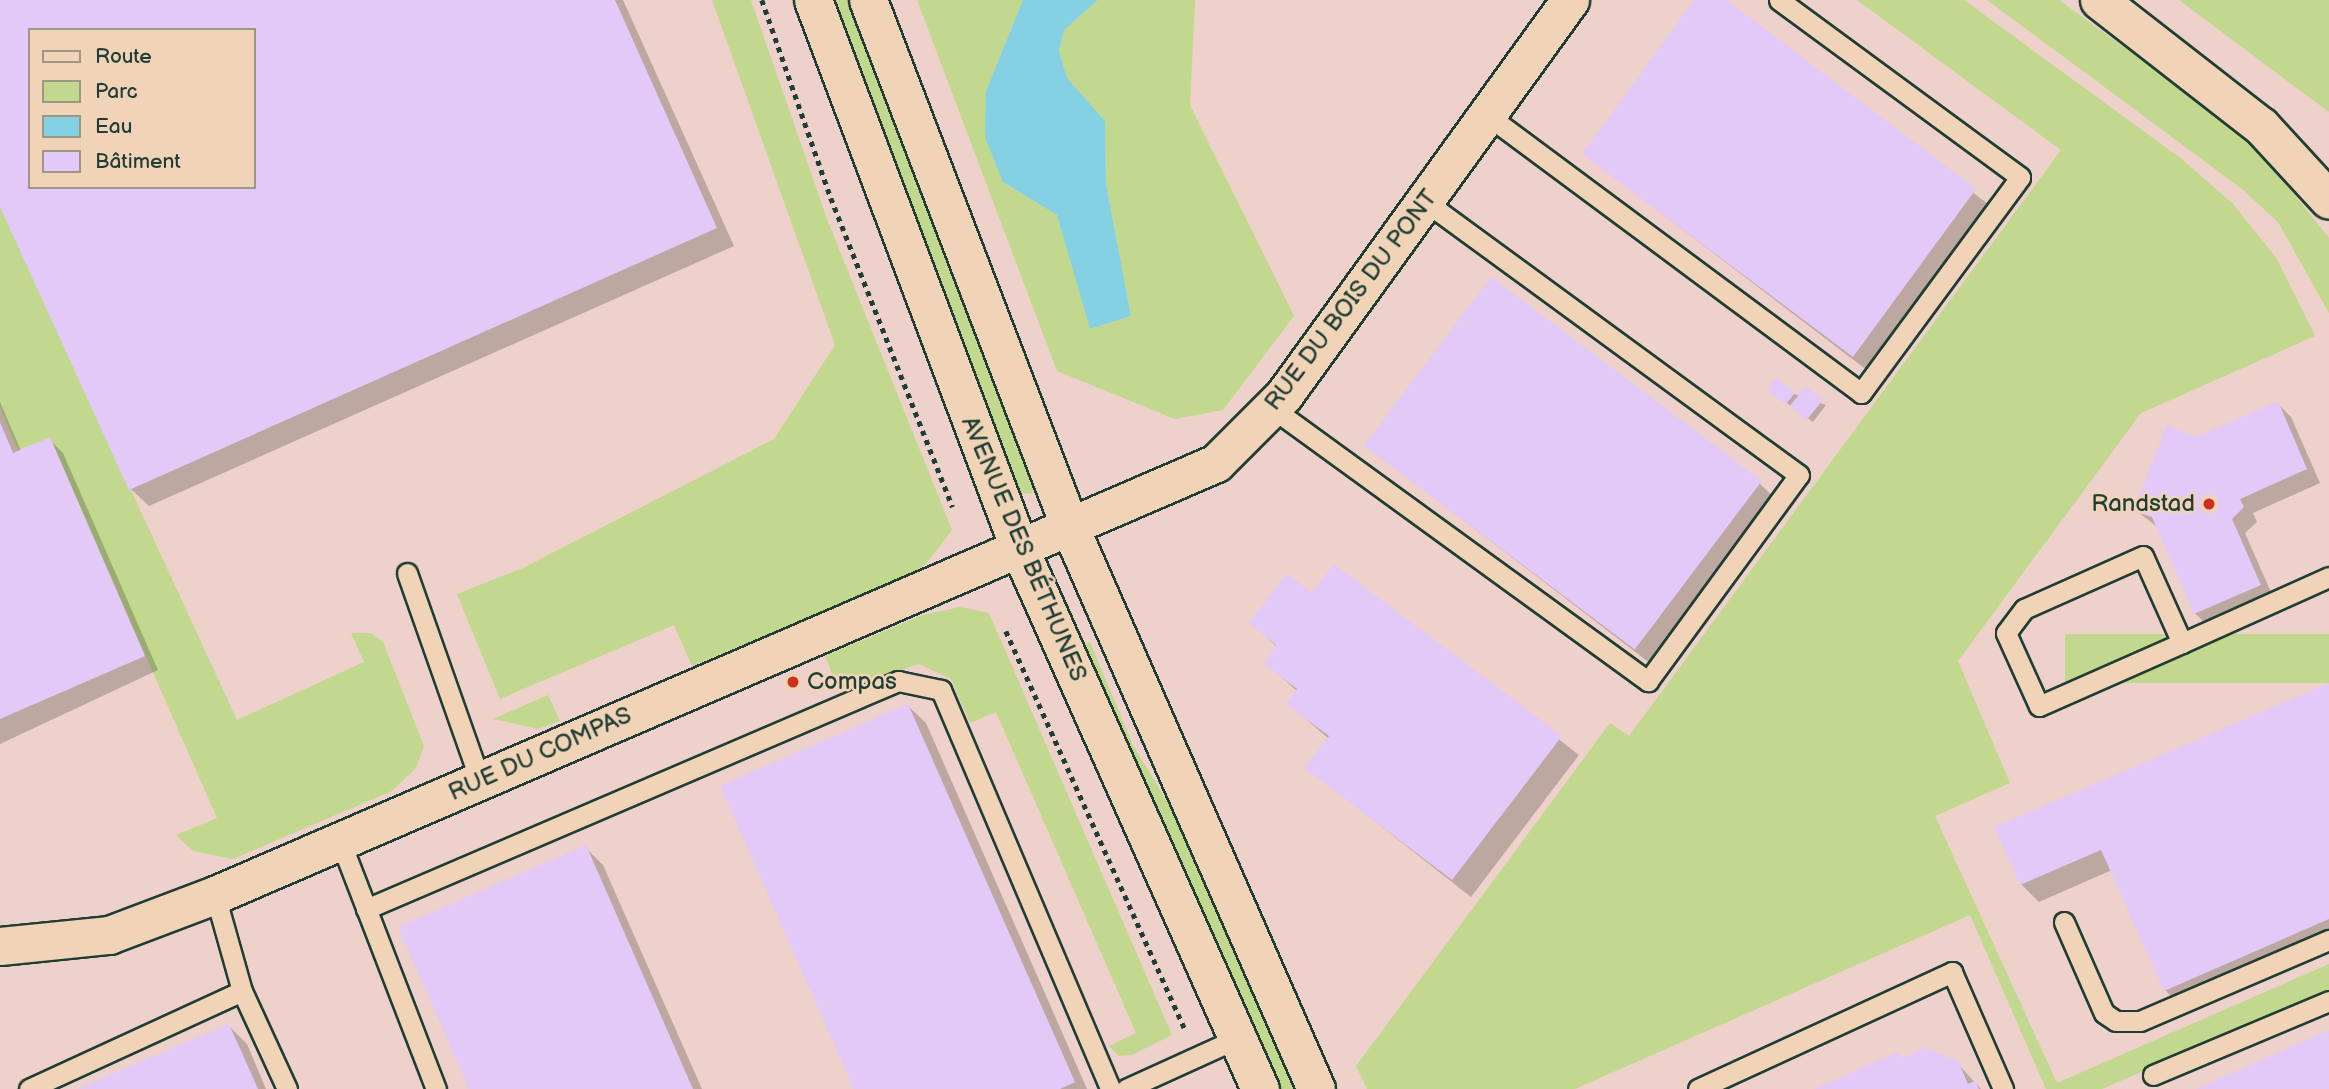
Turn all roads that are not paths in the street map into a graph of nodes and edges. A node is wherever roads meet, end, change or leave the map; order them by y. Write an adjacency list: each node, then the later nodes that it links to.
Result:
1 (813, 0): 11 (street, AVENUE DES BÉTHUNES)
2 (868, 0): 10 (street)
3 (1570, 0): 6 (street, RUE DU BOIS DU PONT)
4 (1779, 0): 6 (lane)
5 (2099, 0): 7 (street)
6 (1487, 115): 8 (street, RUE DU BOIS DU PONT)
7 (2329, 200)
8 (1424, 201): 9 (street, RUE DU BOIS DU PONT); 9 (lane)
9 (1272, 408): 10 (street, RUE DU BOIS DU PONT)
10 (1072, 530): 11 (street, RUE DU COMPAS); 32 (street)
11 (1020, 551): 15 (street, RUE DU COMPAS); 24 (street, AVENUE DES BÉTHUNES)
12 (407, 573): 15 (lane)
13 (2329, 577): 14 (lane)
14 (2182, 643): 14 (lane)
15 (480, 780): 16 (street, RUE DU COMPAS)
16 (341, 844): 17 (street, RUE DU COMPAS); 18 (lane)
17 (215, 895): 21 (street, RUE DU COMPAS); 22 (lane)
18 (366, 909): 28 (lane); 29 (lane)
19 (2064, 922): 20 (lane)
20 (2329, 940)
21 (0, 946)
22 (242, 991): 26 (lane); 27 (lane)
23 (2329, 1001): 25 (lane)
24 (1238, 1038): 30 (lane); 31 (street, AVENUE DES BÉTHUNES)
25 (2153, 1075)
26 (29, 1089)
27 (287, 1089)
28 (436, 1089)
29 (1110, 1089)
30 (1126, 1089)
31 (1260, 1089)
32 (1315, 1089)
33 (1698, 1089): 34 (lane)
34 (2003, 1089)

